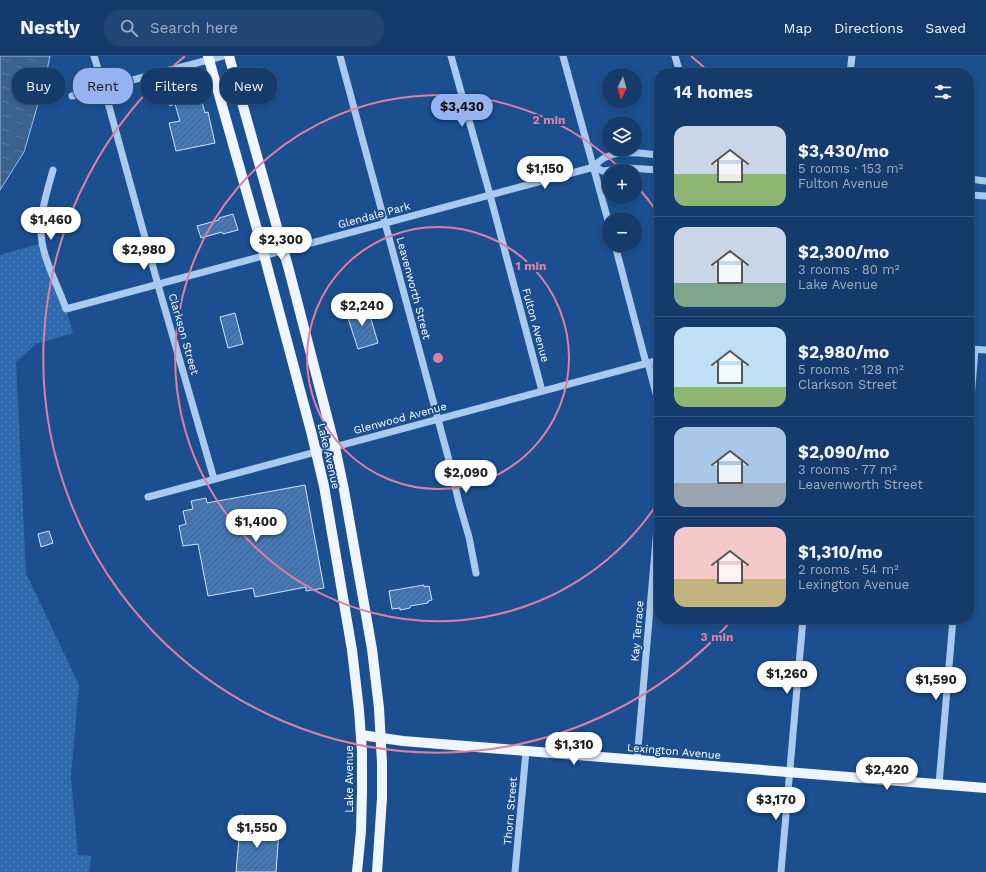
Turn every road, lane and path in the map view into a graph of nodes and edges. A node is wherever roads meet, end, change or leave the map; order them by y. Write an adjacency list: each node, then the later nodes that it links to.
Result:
1 (94, 56): 10 (street, Clarkson Street)
2 (223, 56): 9 (street)
3 (229, 56): 26 (main road, Lake Avenue)
4 (340, 56): 25 (street, Leavenworth Street)
5 (451, 56): 21 (street, Fulton Avenue)
6 (563, 56): 16 (street)
7 (675, 56): 11 (street)
8 (852, 56): 12 (street)
9 (209, 58): 13 (street); 28 (main road, Lake Avenue)
10 (98, 68)
11 (679, 68)
12 (851, 68)
13 (133, 80)
14 (108, 104): 29 (street, Clarkson Street)
15 (654, 155): 16 (street, Glendale Park)
16 (594, 167): 18 (street, Glendale Park); 21 (street, Glendale Park); 24 (street)
17 (53, 170): 29 (street, Glendale Park)
18 (654, 170)
19 (974, 180): 20 (street)
20 (986, 181)
21 (490, 195): 25 (street, Glendale Park); 35 (street, Fulton Avenue)
22 (974, 195): 23 (street)
23 (986, 196)
24 (606, 212)
25 (386, 223): 26 (street, Glendale Park); 36 (street, Leavenworth Street)
26 (284, 251): 28 (street, Glendale Park); 37 (main road, Lake Avenue)
27 (616, 252): 33 (street)
28 (264, 256): 29 (street, Glendale Park); 38 (main road, Lake Avenue)
29 (158, 285): 39 (street, Clarkson Street)
30 (974, 349): 31 (street)
31 (986, 350)
32 (654, 361): 33 (street, Glenwood Avenue)
33 (647, 363): 34 (street); 35 (street, Glenwood Avenue)
34 (654, 388)
35 (542, 391): 36 (street, Glenwood Avenue)
36 (438, 419): 37 (street, Glenwood Avenue); 42 (street, Leavenworth Street)
37 (335, 447): 38 (street, Glenwood Avenue); 46 (main road, Lake Avenue)
38 (316, 452): 39 (street, Glenwood Avenue); 45 (main road, Lake Avenue)
39 (214, 479): 40 (street, Glenwood Avenue)
40 (148, 497)
41 (654, 562): 48 (street, Kay Terrace)
42 (476, 573)
43 (803, 624): 49 (street)
44 (953, 624): 50 (street)
45 (361, 735): 46 (main road, Lexington Avenue); 52 (main road, Lake Avenue)
46 (381, 739): 47 (main road, Lexington Avenue); 53 (main road, Lake Avenue)
47 (526, 751): 48 (main road, Lexington Avenue); 54 (street, Thorn Street)
48 (637, 760): 49 (main road, Lexington Avenue)
49 (790, 772): 50 (main road, Lexington Avenue); 55 (street)
50 (939, 784): 51 (main road, Lexington Avenue)
51 (986, 788)
52 (357, 872)
53 (377, 872)
54 (515, 872)
55 (781, 872)

